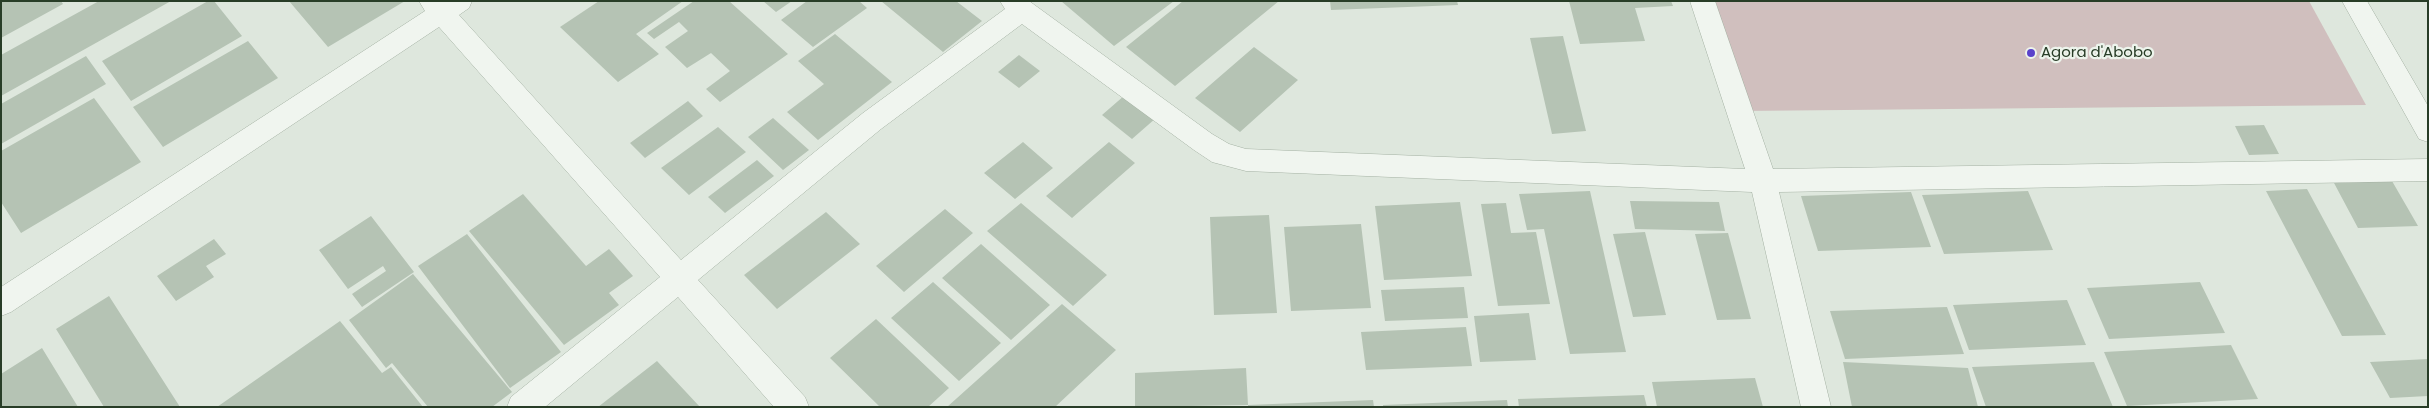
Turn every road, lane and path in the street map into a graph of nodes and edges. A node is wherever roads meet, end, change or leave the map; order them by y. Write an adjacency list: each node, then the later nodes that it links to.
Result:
1 (1702, 1): 7 (street)
2 (2354, 1): 5 (street)
3 (444, 5): 8 (street); 9 (street)
4 (1017, 5): 7 (street); 8 (street)
5 (2428, 131)
6 (2428, 170): 7 (street)
7 (1763, 181): 12 (street)
8 (680, 280): 10 (street); 11 (street)
9 (1, 304)
10 (522, 407)
11 (794, 407)
12 (1816, 407)

